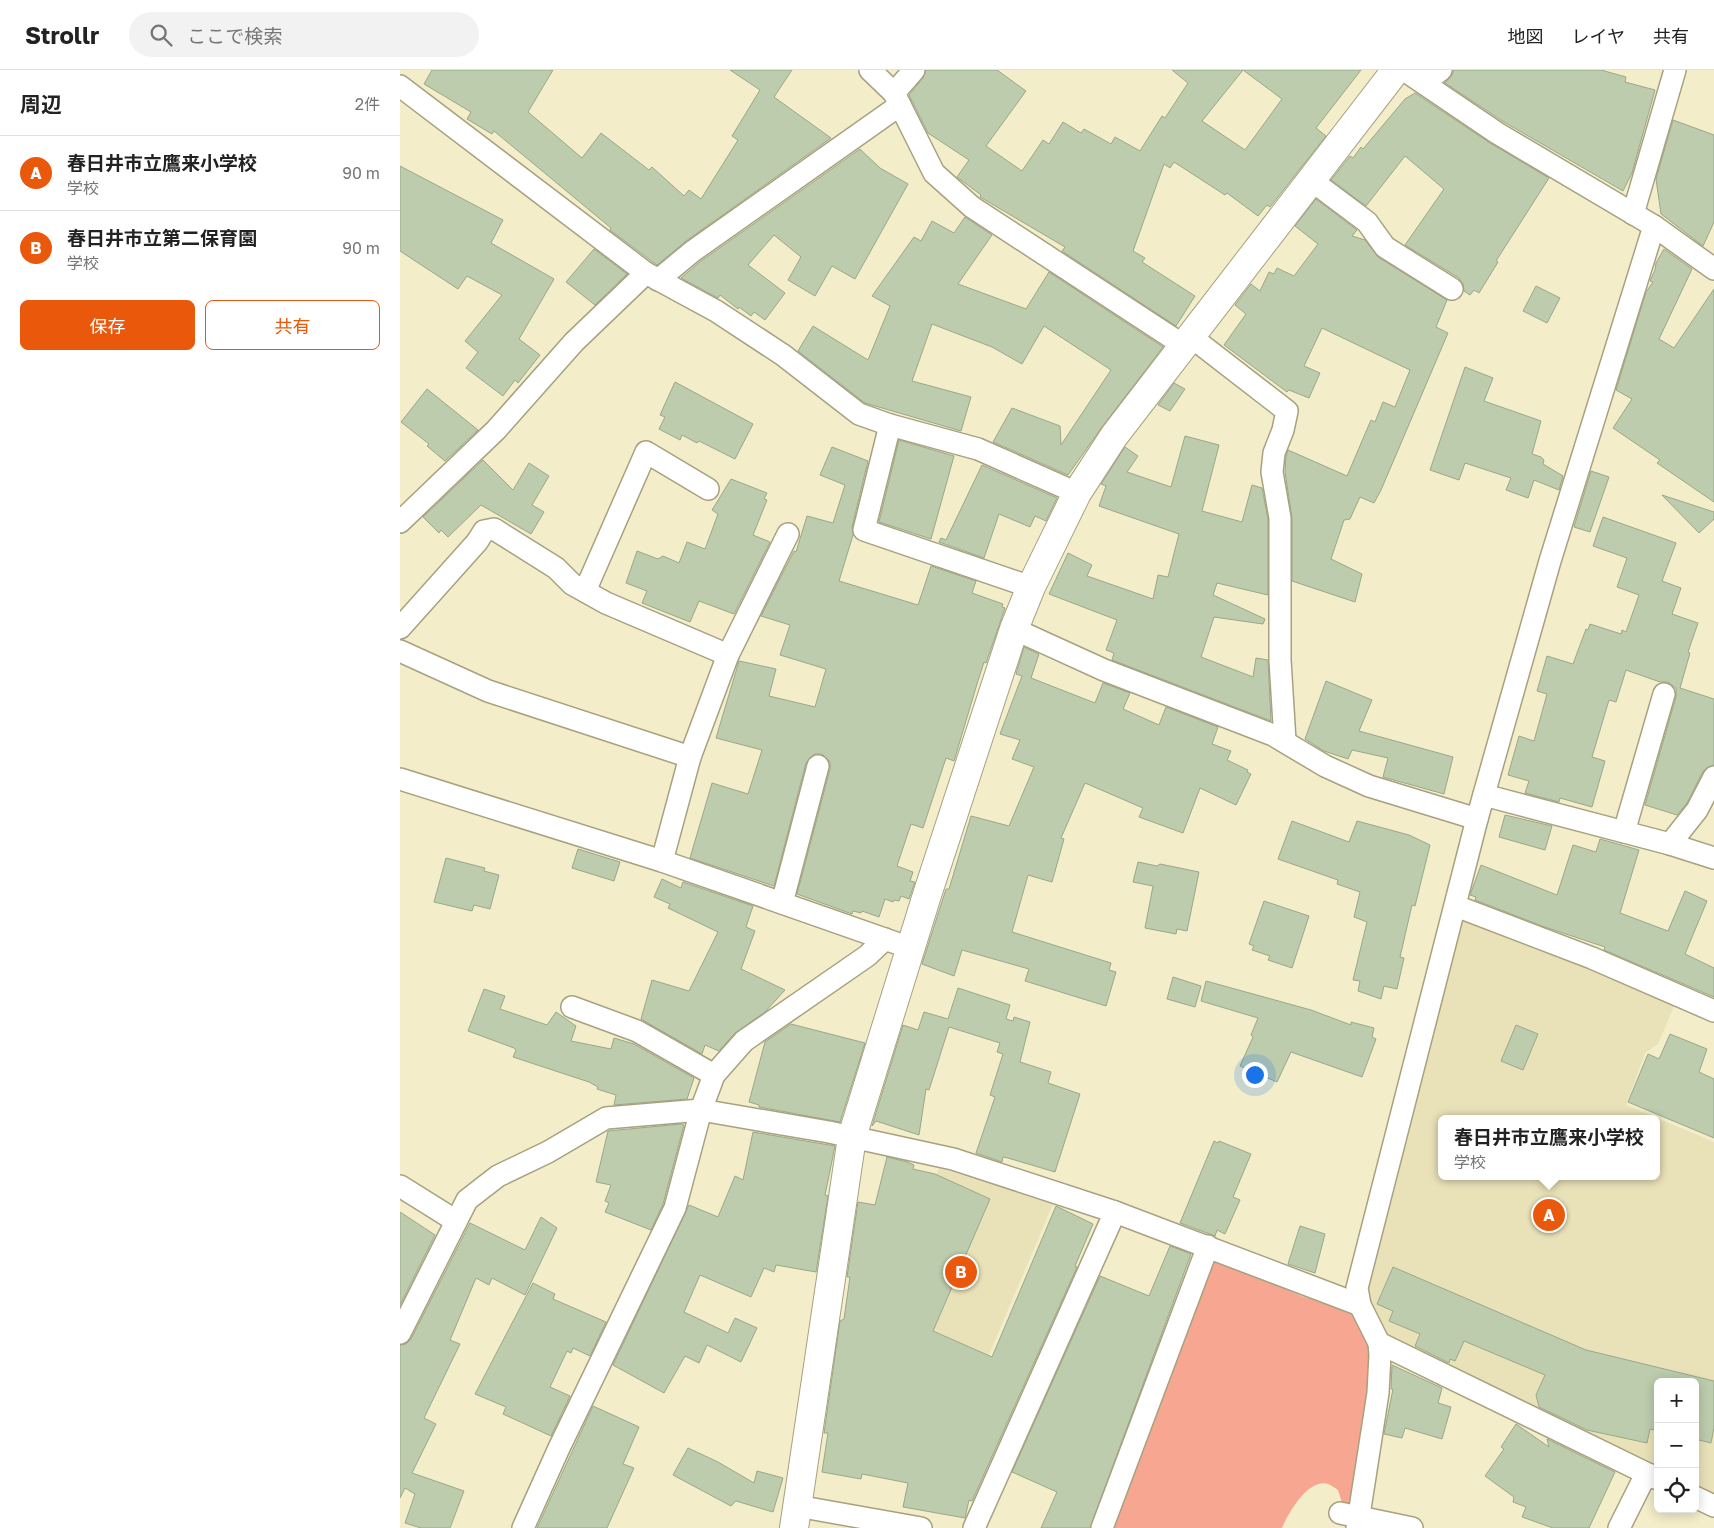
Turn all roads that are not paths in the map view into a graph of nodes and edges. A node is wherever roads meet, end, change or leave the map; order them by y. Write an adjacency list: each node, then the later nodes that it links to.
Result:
1 (870, 70): 8 (street)
2 (914, 70): 8 (street)
3 (1396, 70): 9 (street)
4 (1404, 70): 6 (street)
5 (1675, 70): 10 (street)
6 (1432, 76): 10 (street)
7 (400, 86): 13 (street)
8 (897, 99): 13 (street); 15 (street)
9 (1311, 180): 14 (street); 15 (street)
10 (1633, 214): 11 (street)
11 (1654, 226): 12 (street); 33 (street)
12 (1714, 269)
13 (652, 276): 16 (street); 19 (street)
14 (1452, 289)
15 (1187, 341): 18 (street); 28 (street)
16 (890, 425): 18 (street); 21 (street)
17 (708, 489): 22 (street)
18 (1077, 493): 21 (street)
19 (400, 522)
20 (788, 534): 26 (street)
21 (1031, 587): 24 (street)
22 (585, 591): 23 (street); 26 (street)
23 (400, 628)
24 (1014, 629): 28 (street); 42 (street)
25 (400, 651): 29 (street)
26 (728, 655): 29 (street)
27 (1664, 694): 35 (street)
28 (1285, 741): 34 (street)
29 (690, 757): 38 (street)
30 (818, 766): 39 (street)
31 (1714, 777): 36 (street)
32 (400, 779): 38 (street)
33 (1484, 795): 34 (street); 35 (street)
34 (1477, 819): 40 (street)
35 (1624, 832): 36 (street)
36 (1670, 844): 37 (street)
37 (1714, 858)
38 (662, 861): 39 (street)
39 (782, 903): 41 (street)
40 (1456, 906): 44 (street); 52 (street)
41 (885, 940): 42 (street); 45 (street)
42 (910, 947): 47 (street)
43 (572, 1008): 45 (street)
44 (1714, 1010)
45 (714, 1075): 46 (street)
46 (701, 1110): 47 (street); 50 (street); 60 (street)
47 (852, 1137): 49 (street); 58 (street)
48 (400, 1186): 50 (street)
49 (1115, 1212): 51 (street); 62 (street)
50 (456, 1222): 53 (street)
51 (1208, 1246): 52 (street); 63 (street)
52 (1360, 1304): 54 (street)
53 (400, 1334)
54 (1379, 1343): 55 (street); 59 (street)
55 (1654, 1477): 65 (street)
56 (1699, 1499): 57 (street)
57 (1714, 1506)
58 (796, 1517): 61 (street)
59 (1352, 1519): 64 (street)
60 (523, 1528)
61 (921, 1528)
62 (974, 1528)
63 (1102, 1528)
64 (1412, 1528)
65 (1619, 1528)

